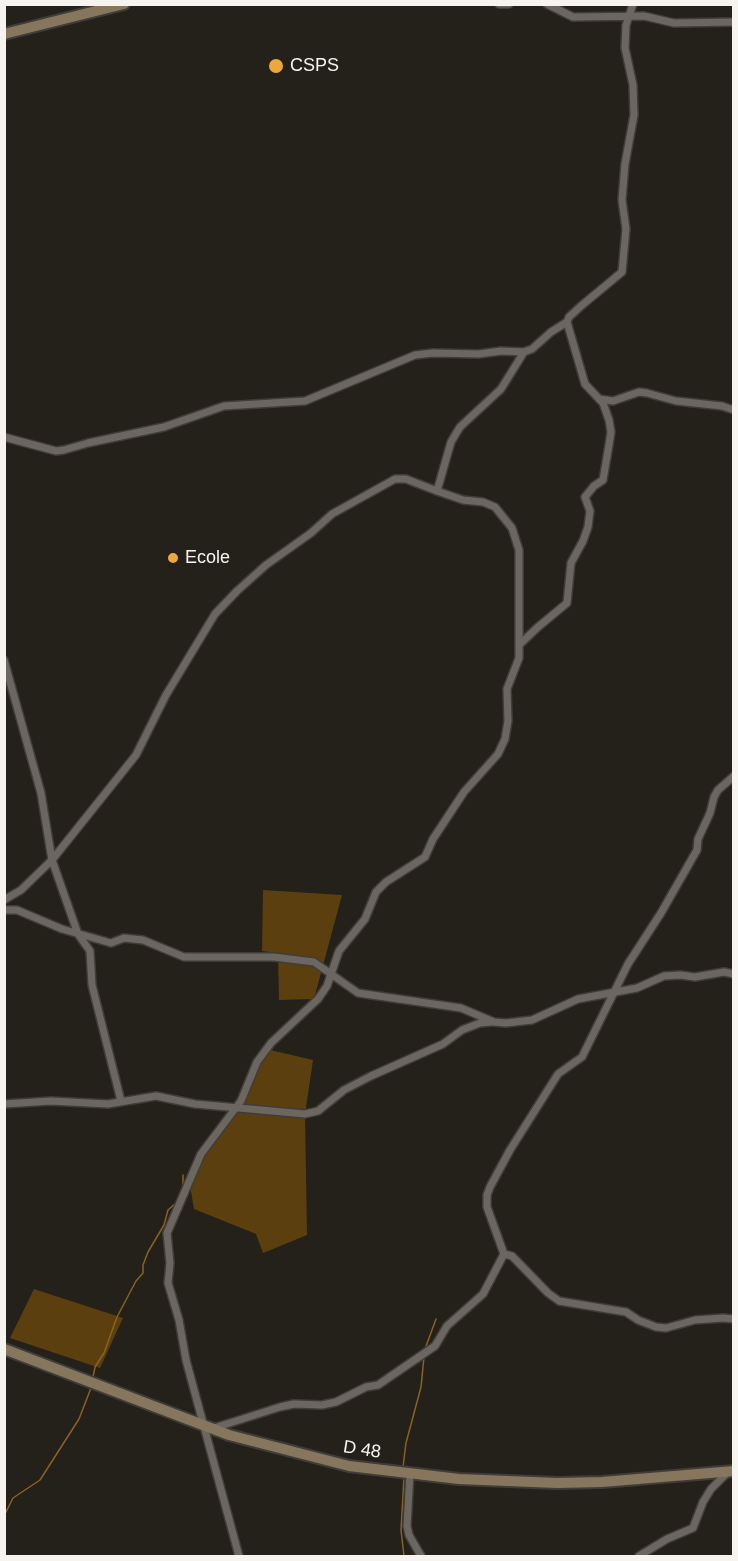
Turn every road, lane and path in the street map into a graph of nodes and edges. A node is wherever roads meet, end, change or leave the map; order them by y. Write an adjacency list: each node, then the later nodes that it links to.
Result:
1 (124, 4): 8 (street)
2 (499, 4): 3 (street)
3 (509, 4)
4 (547, 4): 6 (street)
5 (633, 4): 6 (street)
6 (629, 16): 7 (street); 9 (street)
7 (734, 22)
8 (4, 34)
9 (567, 322): 10 (street); 11 (street)
10 (524, 352): 13 (street); 14 (street)
11 (597, 399): 12 (street); 15 (street)
12 (734, 410)
13 (4, 437)
14 (437, 491): 15 (street); 18 (street)
15 (519, 645): 23 (street)
16 (4, 660): 18 (street)
17 (734, 776): 24 (street)
18 (52, 860): 19 (street); 21 (street)
19 (4, 900)
20 (4, 910): 21 (street)
21 (78, 934): 23 (street); 26 (street)
22 (734, 974): 24 (street)
23 (331, 976): 25 (street); 28 (street)
24 (614, 993): 25 (street); 29 (street)
25 (494, 1022): 28 (street)
26 (121, 1101): 27 (street); 28 (street)
27 (4, 1104)
28 (236, 1107): 32 (street)
29 (504, 1254): 30 (street); 32 (street)
30 (734, 1319)
31 (4, 1348): 32 (street, D 48)
32 (209, 1427): 34 (street, D 48); 35 (street)
33 (730, 1472): 34 (street, D 48); 37 (street)
34 (410, 1473): 36 (street)
35 (239, 1557)
36 (421, 1557)
37 (639, 1557)

